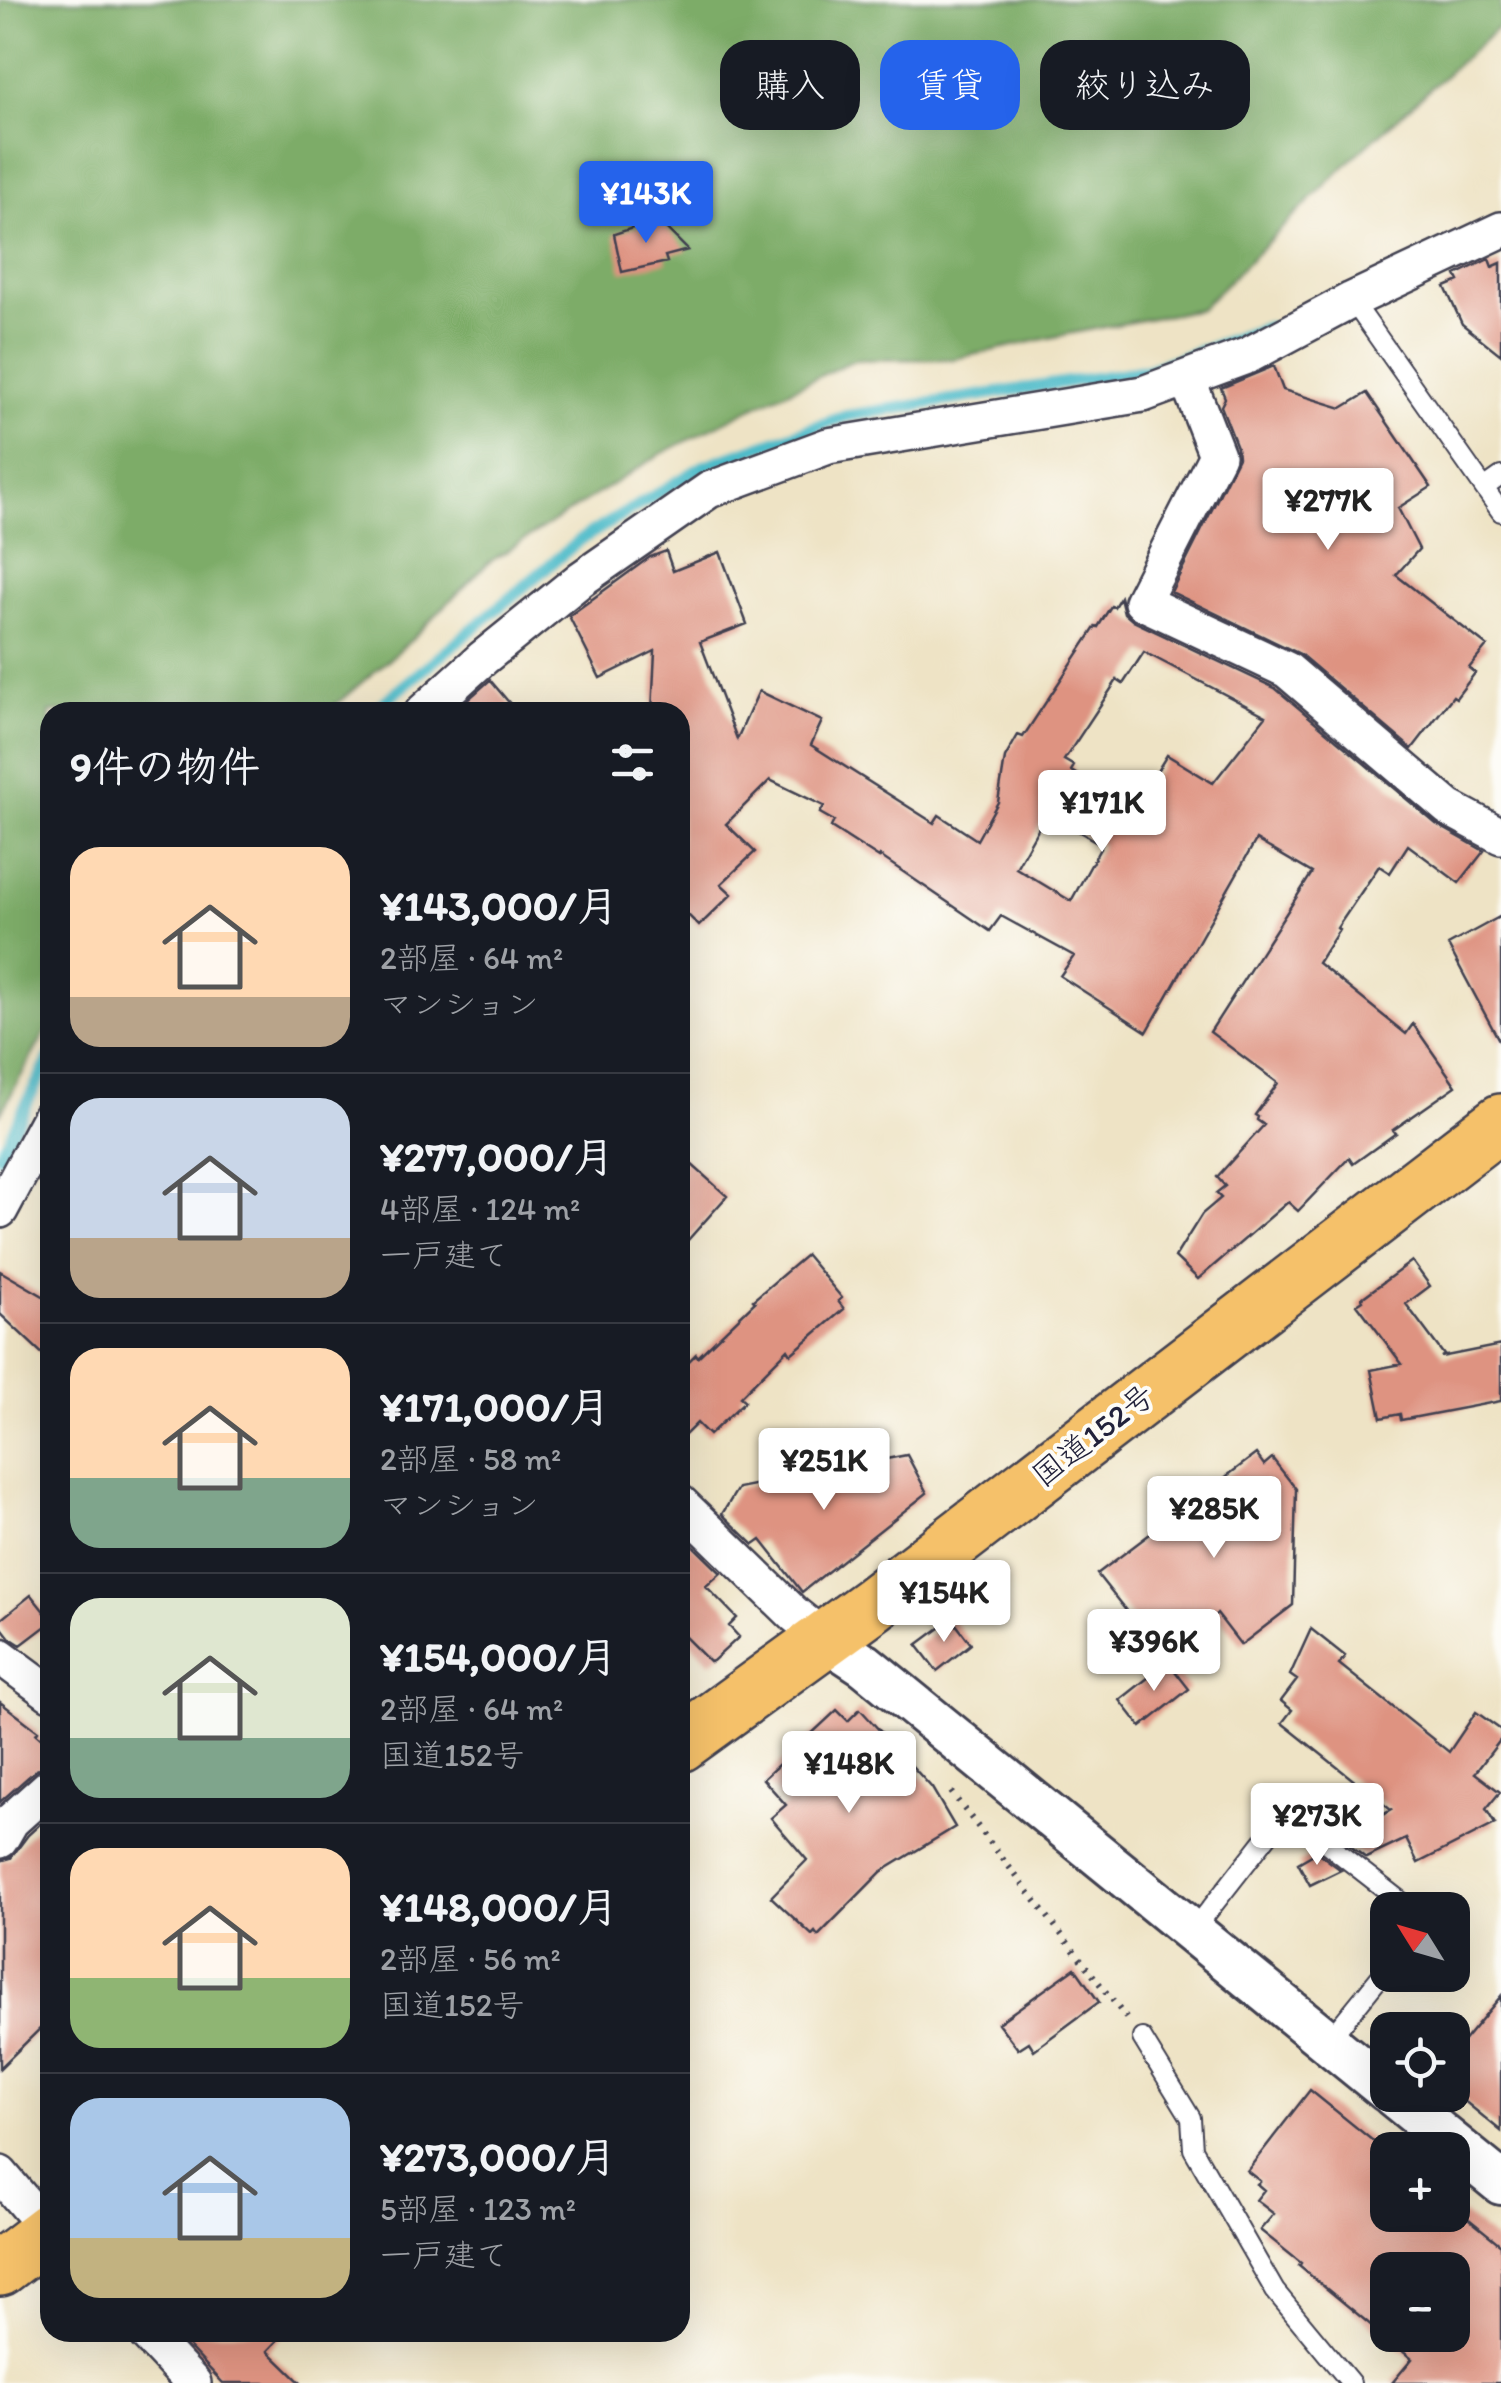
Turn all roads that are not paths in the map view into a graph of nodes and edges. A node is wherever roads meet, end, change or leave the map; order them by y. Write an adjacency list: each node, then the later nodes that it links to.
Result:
1 (1501, 230): 2 (street)
2 (1352, 300): 3 (street); 5 (lane)
3 (1187, 378): 7 (street); 8 (street)
4 (1501, 476): 5 (lane)
5 (1484, 488): 6 (lane)
6 (1501, 512)
7 (433, 702)
8 (1501, 836)
9 (1501, 1122): 13 (highway, 国道152号)
10 (40, 1136): 11 (street)
11 (0, 1210)
12 (690, 1513): 13 (street)
13 (824, 1638): 16 (highway, 国道152号); 20 (street)
14 (0, 1656): 15 (street)
15 (40, 1686)
16 (690, 1737)
17 (40, 1795): 18 (street)
18 (0, 1840)
19 (1389, 1892): 20 (lane)
20 (1192, 1932): 23 (street)
21 (1370, 1990): 23 (lane)
22 (1142, 2038): 33 (lane)
23 (1328, 2042): 24 (street)
24 (1370, 2077)
25 (1413, 2112): 27 (street)
26 (0, 2174): 28 (street)
27 (1501, 2184)
28 (40, 2221)
29 (40, 2238): 30 (highway)
30 (0, 2268)
31 (154, 2342): 32 (street)
32 (193, 2383)
33 (1351, 2383)

